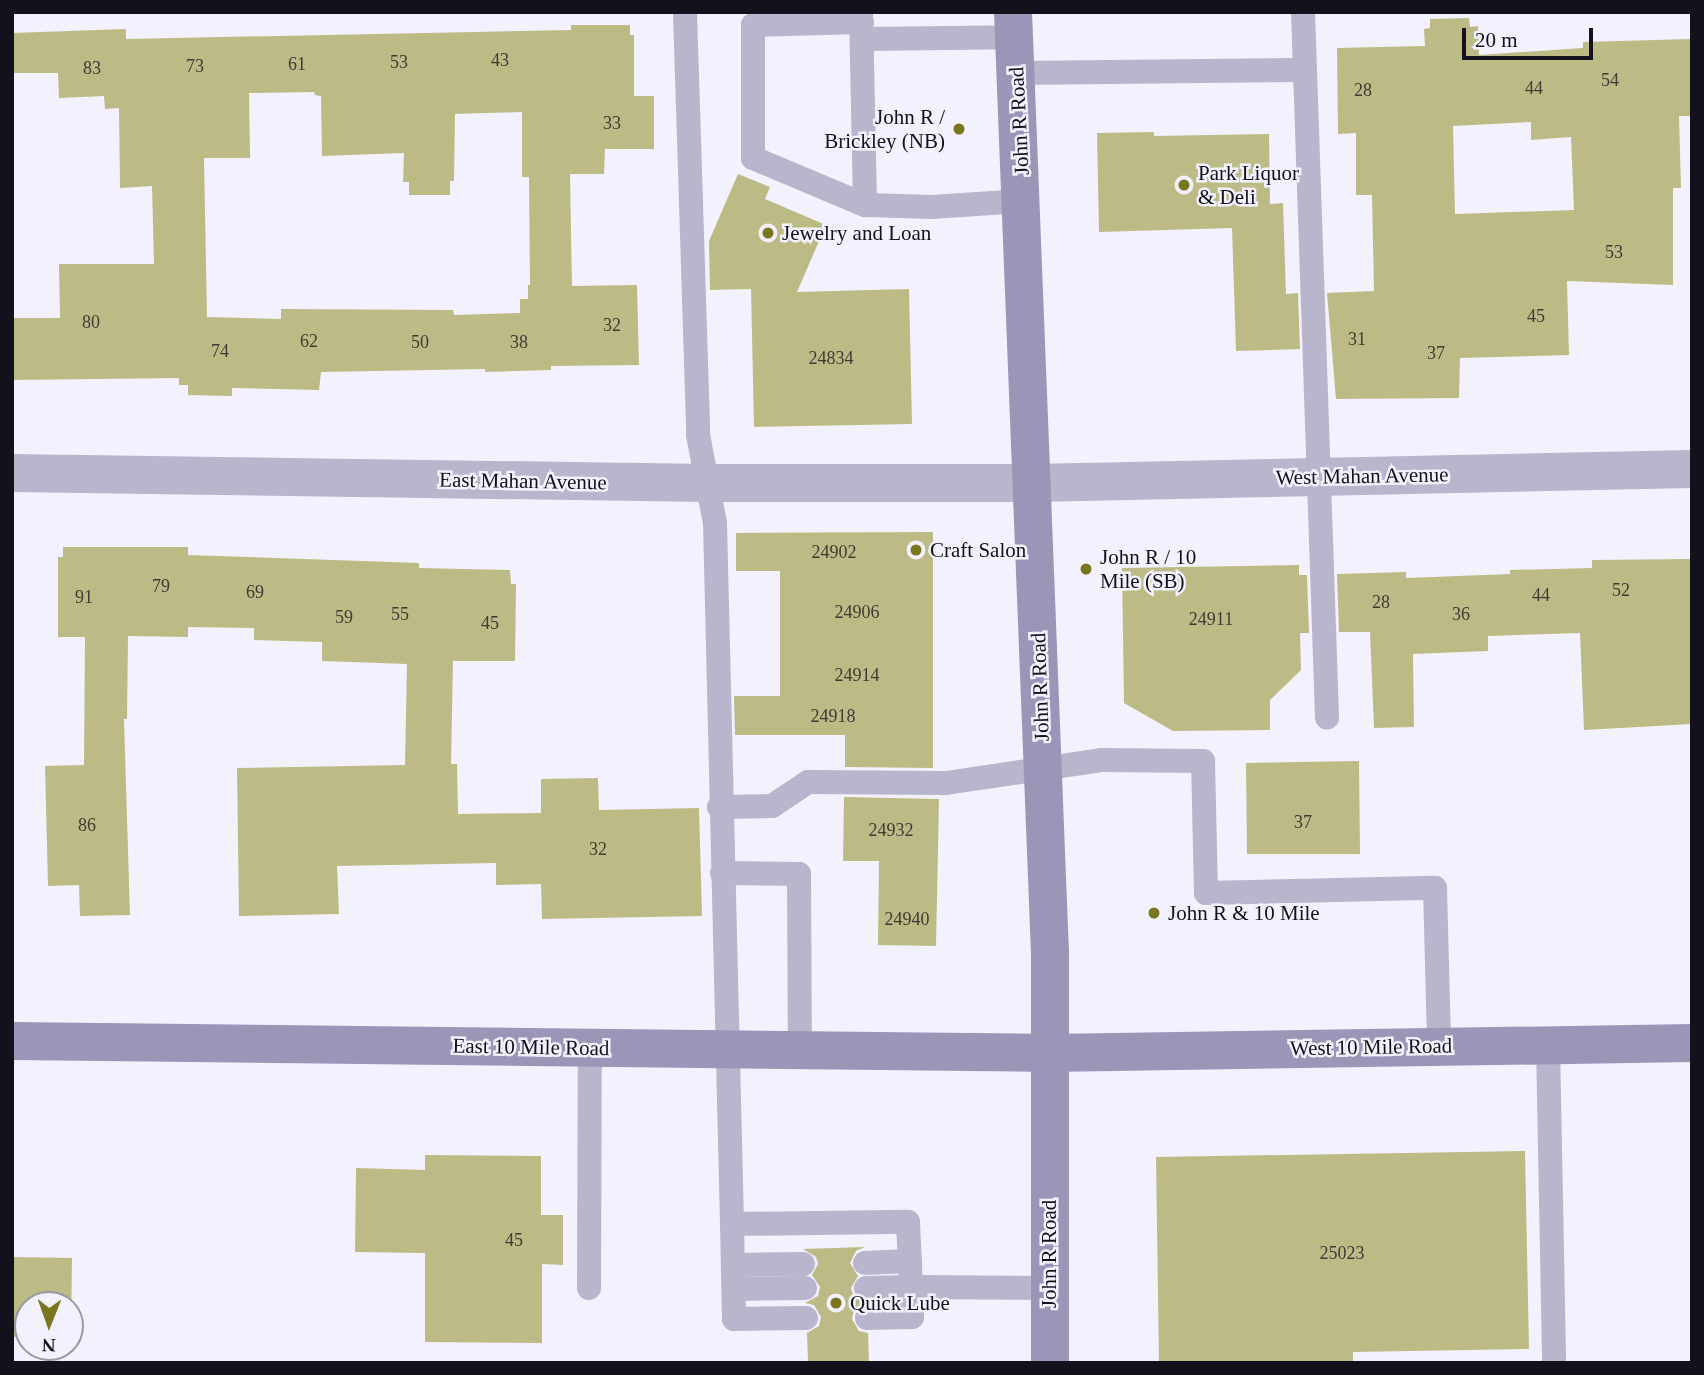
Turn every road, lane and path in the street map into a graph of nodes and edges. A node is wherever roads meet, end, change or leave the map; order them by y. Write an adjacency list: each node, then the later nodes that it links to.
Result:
1 (685, 12): 12 (lane)
2 (1303, 12): 5 (lane)
3 (862, 24): 4 (lane); 7 (lane); 7 (lane)
4 (1015, 41): 5 (lane); 6 (main road, John R Road)
5 (1305, 70): 10 (lane)
6 (1023, 201): 7 (lane); 11 (main road, John R Road)
7 (865, 205)
8 (1692, 469): 10 (street, West Mahan Avenue)
9 (12, 472): 12 (street, East Mahan Avenue)
10 (1319, 477): 11 (street, West Mahan Avenue); 13 (lane)
11 (1033, 483): 12 (street, East Mahan Avenue); 14 (main road, John R Road)
12 (707, 484): 15 (lane)
13 (1327, 718)
14 (1042, 769): 15 (lane); 20 (lane); 24 (main road, John R Road)
15 (719, 807): 16 (lane)
16 (722, 873): 22 (lane); 23 (lane)
17 (12, 1041): 21 (main road, East 10 Mile Road)
18 (1692, 1043): 19 (main road, West 10 Mile Road)
19 (1548, 1044): 20 (main road, West 10 Mile Road); 37 (lane)
20 (1439, 1045): 24 (main road, West 10 Mile Road)
21 (590, 1048): 22 (main road, East 10 Mile Road); 30 (lane)
22 (729, 1050): 23 (main road, East 10 Mile Road); 25 (lane)
23 (800, 1051): 24 (main road, East 10 Mile Road)
24 (1050, 1053): 32 (main road, John R Road)
25 (732, 1224): 26 (lane); 28 (lane)
26 (909, 1261): 27 (lane); 29 (lane)
27 (865, 1263)
28 (733, 1265): 33 (lane); 33 (lane)
29 (911, 1287): 31 (lane); 32 (lane); 35 (lane)
30 (589, 1288)
31 (866, 1288)
32 (1048, 1288): 36 (main road, John R Road)
33 (734, 1289): 34 (lane)
34 (806, 1318)
35 (867, 1318)
36 (1050, 1363)
37 (1554, 1363)

